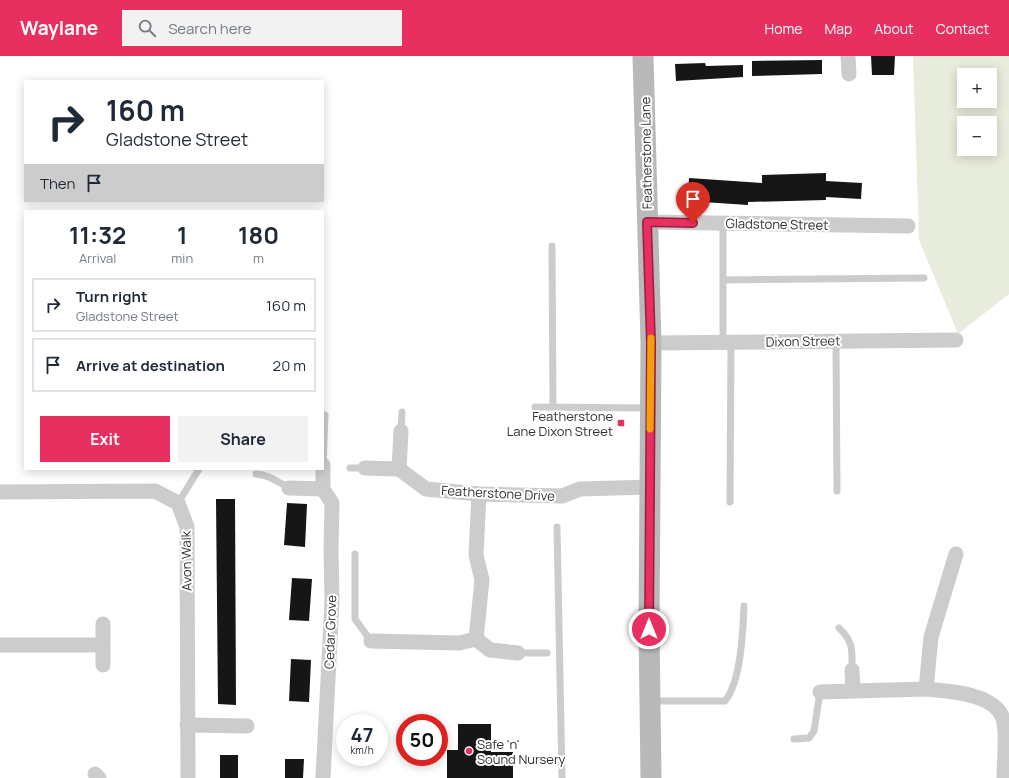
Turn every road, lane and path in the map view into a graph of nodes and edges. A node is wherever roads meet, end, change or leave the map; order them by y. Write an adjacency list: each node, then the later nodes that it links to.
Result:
1 (643, 56): 4 (main road, Featherstone Lane)
2 (848, 56): 3 (street)
3 (849, 74)
4 (647, 222): 5 (street, Gladstone Street); 13 (main road, Featherstone Lane)
5 (723, 223): 6 (street, Gladstone Street); 9 (lane)
6 (908, 226)
7 (552, 246): 15 (lane)
8 (924, 278): 9 (lane)
9 (723, 280): 12 (lane)
10 (956, 340): 11 (street, Dixon Street)
11 (836, 341): 12 (street, Dixon Street); 28 (lane)
12 (727, 342): 13 (street, Dixon Street); 31 (lane)
13 (651, 343): 16 (main road, Featherstone Lane)
14 (535, 407): 15 (lane)
15 (553, 407): 16 (lane)
16 (651, 408): 25 (main road, Featherstone Lane)
17 (402, 412): 18 (lane)
18 (401, 431): 21 (street)
19 (350, 468): 20 (lane)
20 (365, 468): 21 (street)
21 (400, 469): 30 (street, Featherstone Drive)
22 (198, 470): 32 (lane)
23 (323, 470): 27 (street, Cedar Grove)
24 (256, 474): 26 (lane)
25 (650, 487): 30 (street, Featherstone Drive); 50 (main road, Featherstone Lane)
26 (289, 488): 27 (street)
27 (323, 489): 56 (street, Cedar Grove)
28 (837, 491)
29 (0, 492): 32 (street)
30 (479, 494): 39 (street)
31 (730, 502)
32 (178, 503): 52 (street, Avon Walk)
33 (557, 527): 57 (lane)
34 (355, 554): 40 (lane)
35 (956, 554): 47 (street)
36 (744, 606): 50 (lane)
37 (103, 624): 42 (street)
38 (839, 628): 46 (lane)
39 (476, 639): 40 (street); 43 (street)
40 (371, 641)
41 (0, 645): 42 (street)
42 (103, 645): 45 (street)
43 (518, 653): 44 (lane)
44 (547, 654)
45 (104, 665)
46 (852, 670): 48 (street)
47 (926, 689): 48 (street); 51 (street)
48 (853, 691): 49 (street)
49 (820, 692): 54 (lane)
50 (650, 701): 58 (main road, Featherstone Lane)
51 (1007, 716): 59 (street)
52 (188, 725): 53 (street); 55 (street, Avon Walk)
53 (247, 726)
54 (794, 739)
55 (188, 778)
56 (324, 778)
57 (562, 778)
58 (651, 778)
59 (1004, 778)

